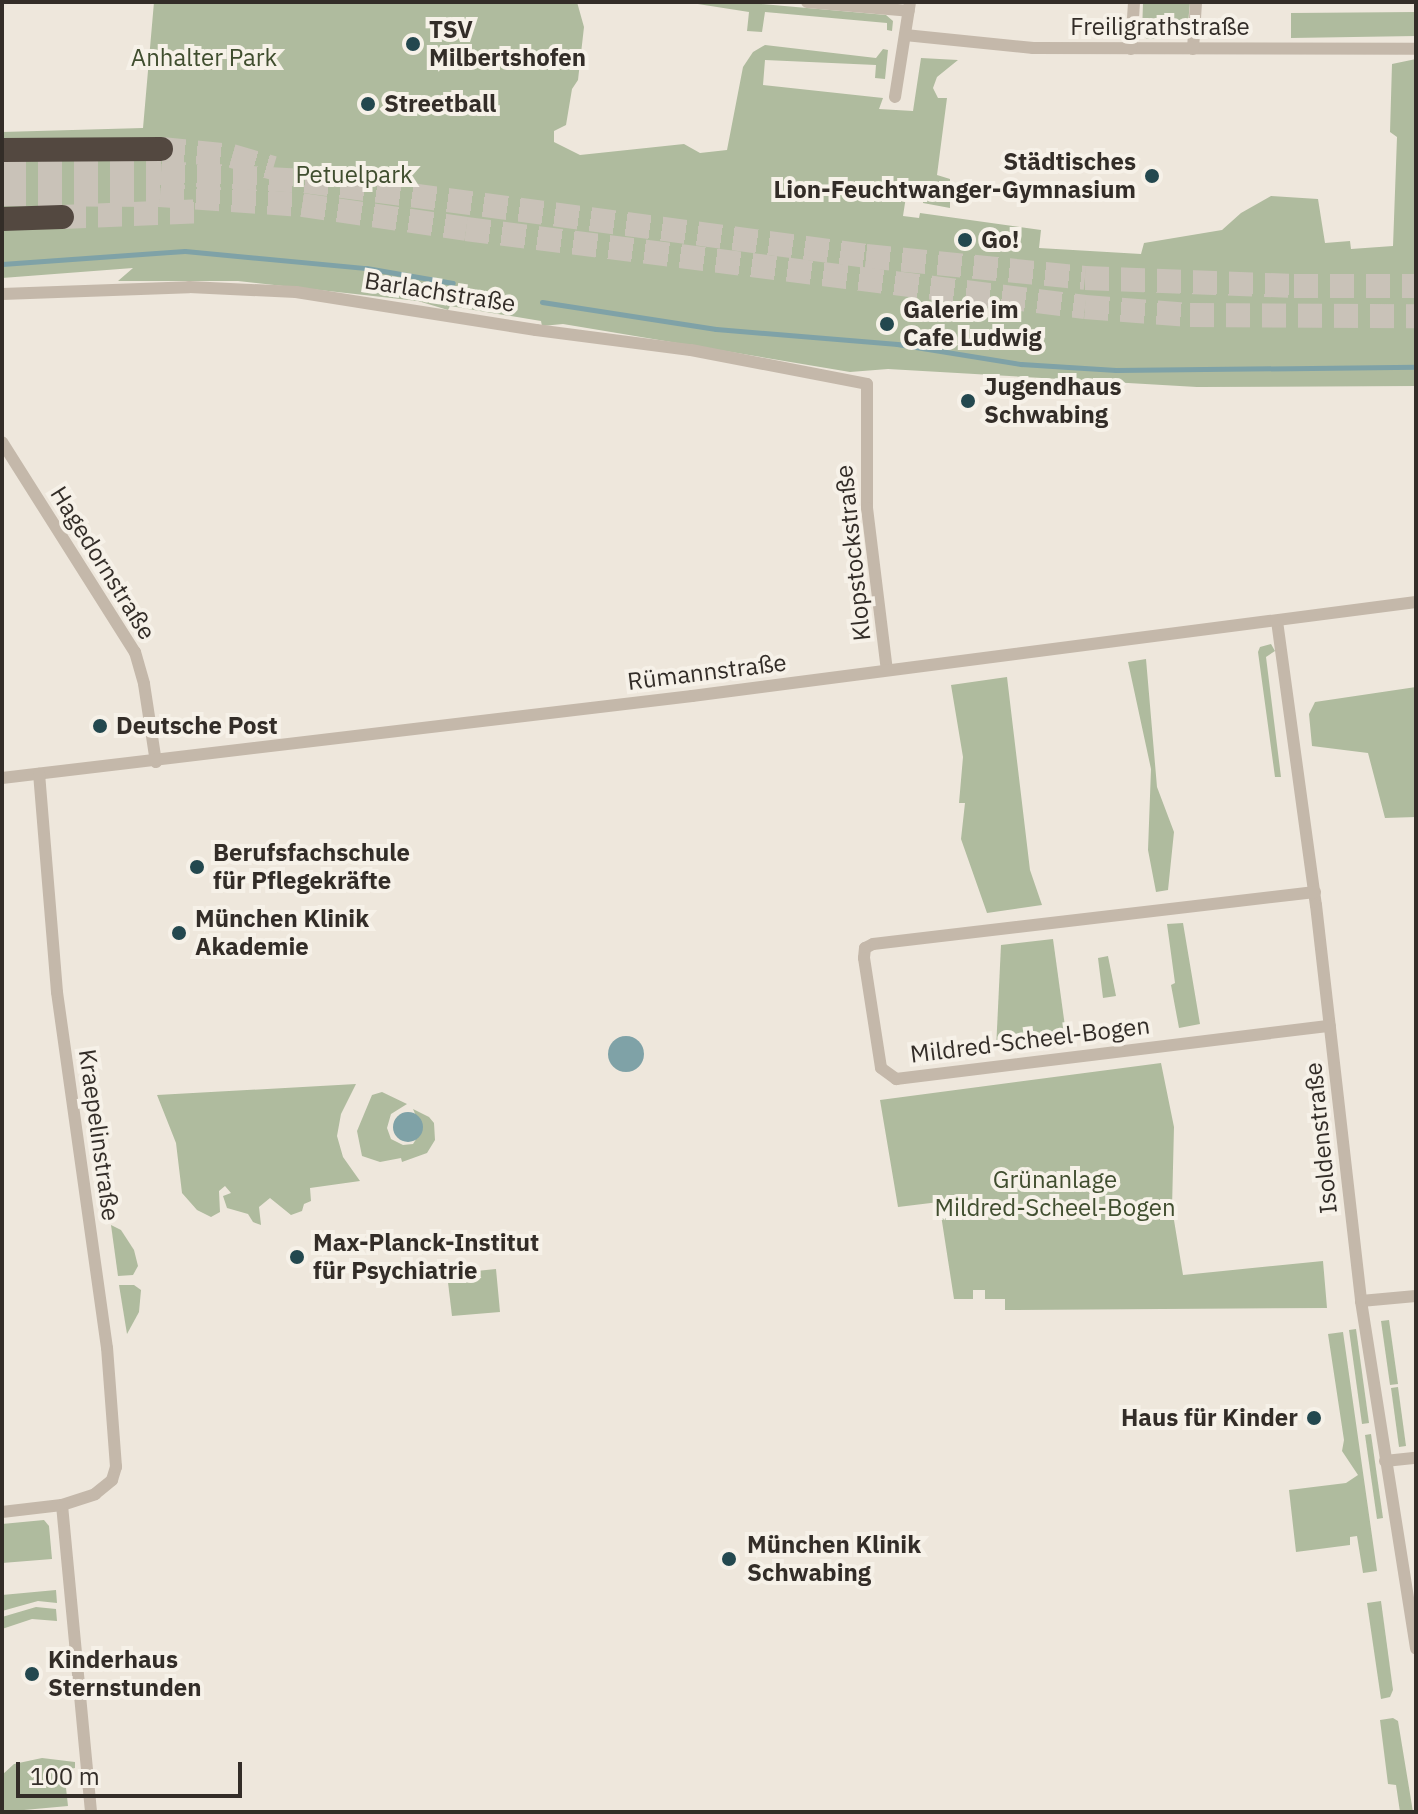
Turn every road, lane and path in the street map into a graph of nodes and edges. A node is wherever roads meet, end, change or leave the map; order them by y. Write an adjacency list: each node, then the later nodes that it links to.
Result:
1 (807, 2): 4 (street)
2 (1134, 2): 6 (street)
3 (1196, 2): 7 (street)
4 (910, 6): 5 (street)
5 (905, 35): 6 (street, Freiligrathstraße); 9 (street)
6 (1131, 49): 7 (street, Freiligrathstraße)
7 (1193, 49): 8 (street, Freiligrathstraße)
8 (1416, 49)
9 (895, 97)
10 (161, 149): 11 (highway)
11 (2, 150)
12 (62, 217): 13 (highway)
13 (2, 219)
14 (2, 294): 15 (street, Barlachstraße)
15 (867, 384): 19 (street, Klopstockstraße)
16 (2, 442): 20 (street, Hagedornstraße)
17 (1416, 602): 18 (street, Rümannstraße)
18 (1277, 621): 19 (street, Rümannstraße); 23 (street, Isoldenstraße)
19 (887, 670): 20 (street, Rümannstraße)
20 (156, 762): 21 (street, Rümannstraße)
21 (39, 774): 22 (street, Rümannstraße); 29 (street, Kraepelinstraße)
22 (2, 778)
23 (1315, 892): 24 (street, Isoldenstraße); 24 (street, Mildred-Scheel-Bogen)
24 (1330, 1026): 26 (street, Isoldenstraße)
25 (1416, 1296): 26 (street)
26 (1361, 1301): 28 (street, Isoldenstraße)
27 (1416, 1458): 28 (street)
28 (1385, 1461): 31 (street, Isoldenstraße)
29 (62, 1505): 30 (street); 33 (street)
30 (2, 1512)
31 (1413, 1610): 32 (street, Isoldenstraße)
32 (1416, 1649)
33 (91, 1812)

